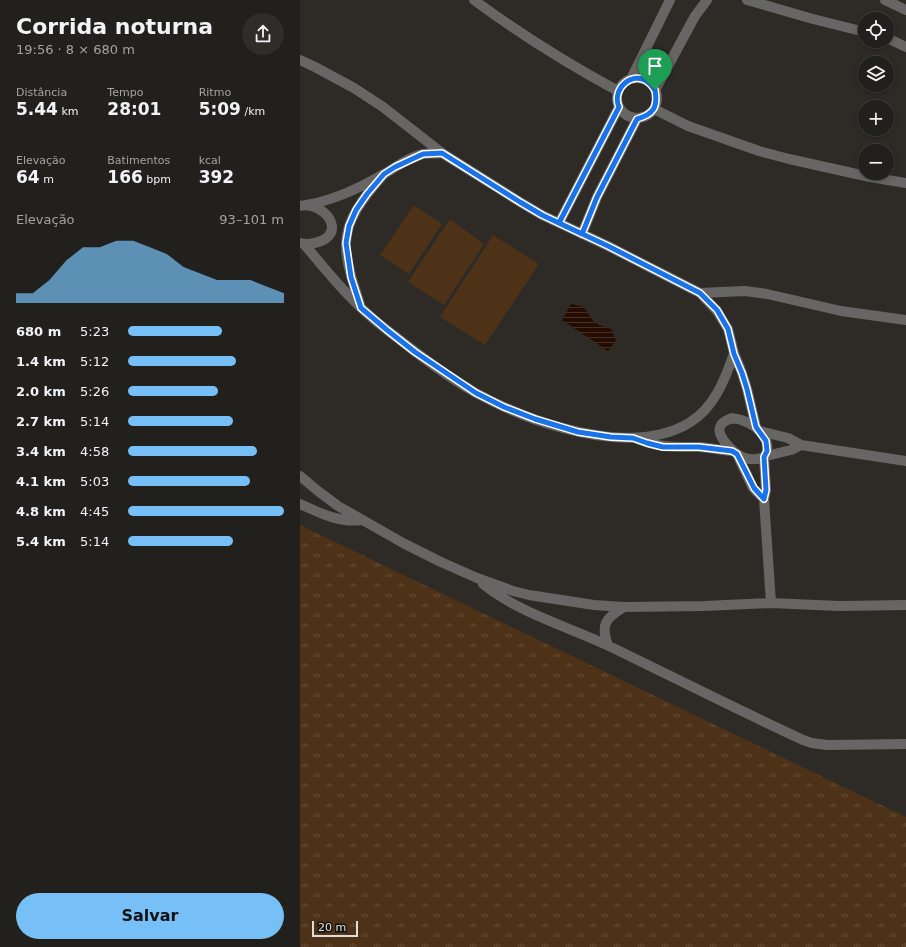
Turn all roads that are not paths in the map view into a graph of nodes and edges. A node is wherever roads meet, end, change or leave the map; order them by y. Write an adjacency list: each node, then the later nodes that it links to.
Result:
1 (474, 0): 13 (street)
2 (670, 0): 11 (street)
3 (707, 0): 12 (street)
4 (747, 0): 7 (street)
5 (885, 0): 6 (street)
6 (906, 10)
7 (858, 30)
8 (894, 41): 9 (street)
9 (906, 47)
10 (300, 60): 17 (street)
11 (631, 79): 12 (street); 13 (street)
12 (655, 90): 15 (street)
13 (618, 91): 14 (street)
14 (619, 107): 16 (street); 21 (street)
15 (654, 109): 16 (street); 19 (street)
16 (637, 119): 22 (street)
17 (442, 153): 18 (street); 21 (street)
18 (384, 174): 20 (street); 25 (street)
19 (906, 183)
20 (302, 205): 23 (street)
21 (559, 223): 22 (street)
22 (582, 234): 24 (street)
23 (302, 243): 25 (street)
24 (700, 293): 26 (street); 27 (street)
25 (361, 308): 29 (street)
26 (906, 320)
27 (734, 354): 28 (street); 29 (street)
28 (758, 429): 30 (street); 31 (street); 32 (street)
29 (633, 438): 31 (street)
30 (801, 445): 32 (street); 33 (street)
31 (735, 453): 32 (street); 35 (street)
32 (765, 456): 35 (street)
33 (906, 461)
34 (300, 476): 37 (street)
35 (764, 499): 39 (street)
36 (300, 504): 37 (street)
37 (361, 520): 38 (street)
38 (477, 578): 41 (street); 42 (street)
39 (771, 603): 40 (street); 41 (street)
40 (906, 605)
41 (624, 607): 42 (street)
42 (608, 645): 43 (street)
43 (906, 744)

